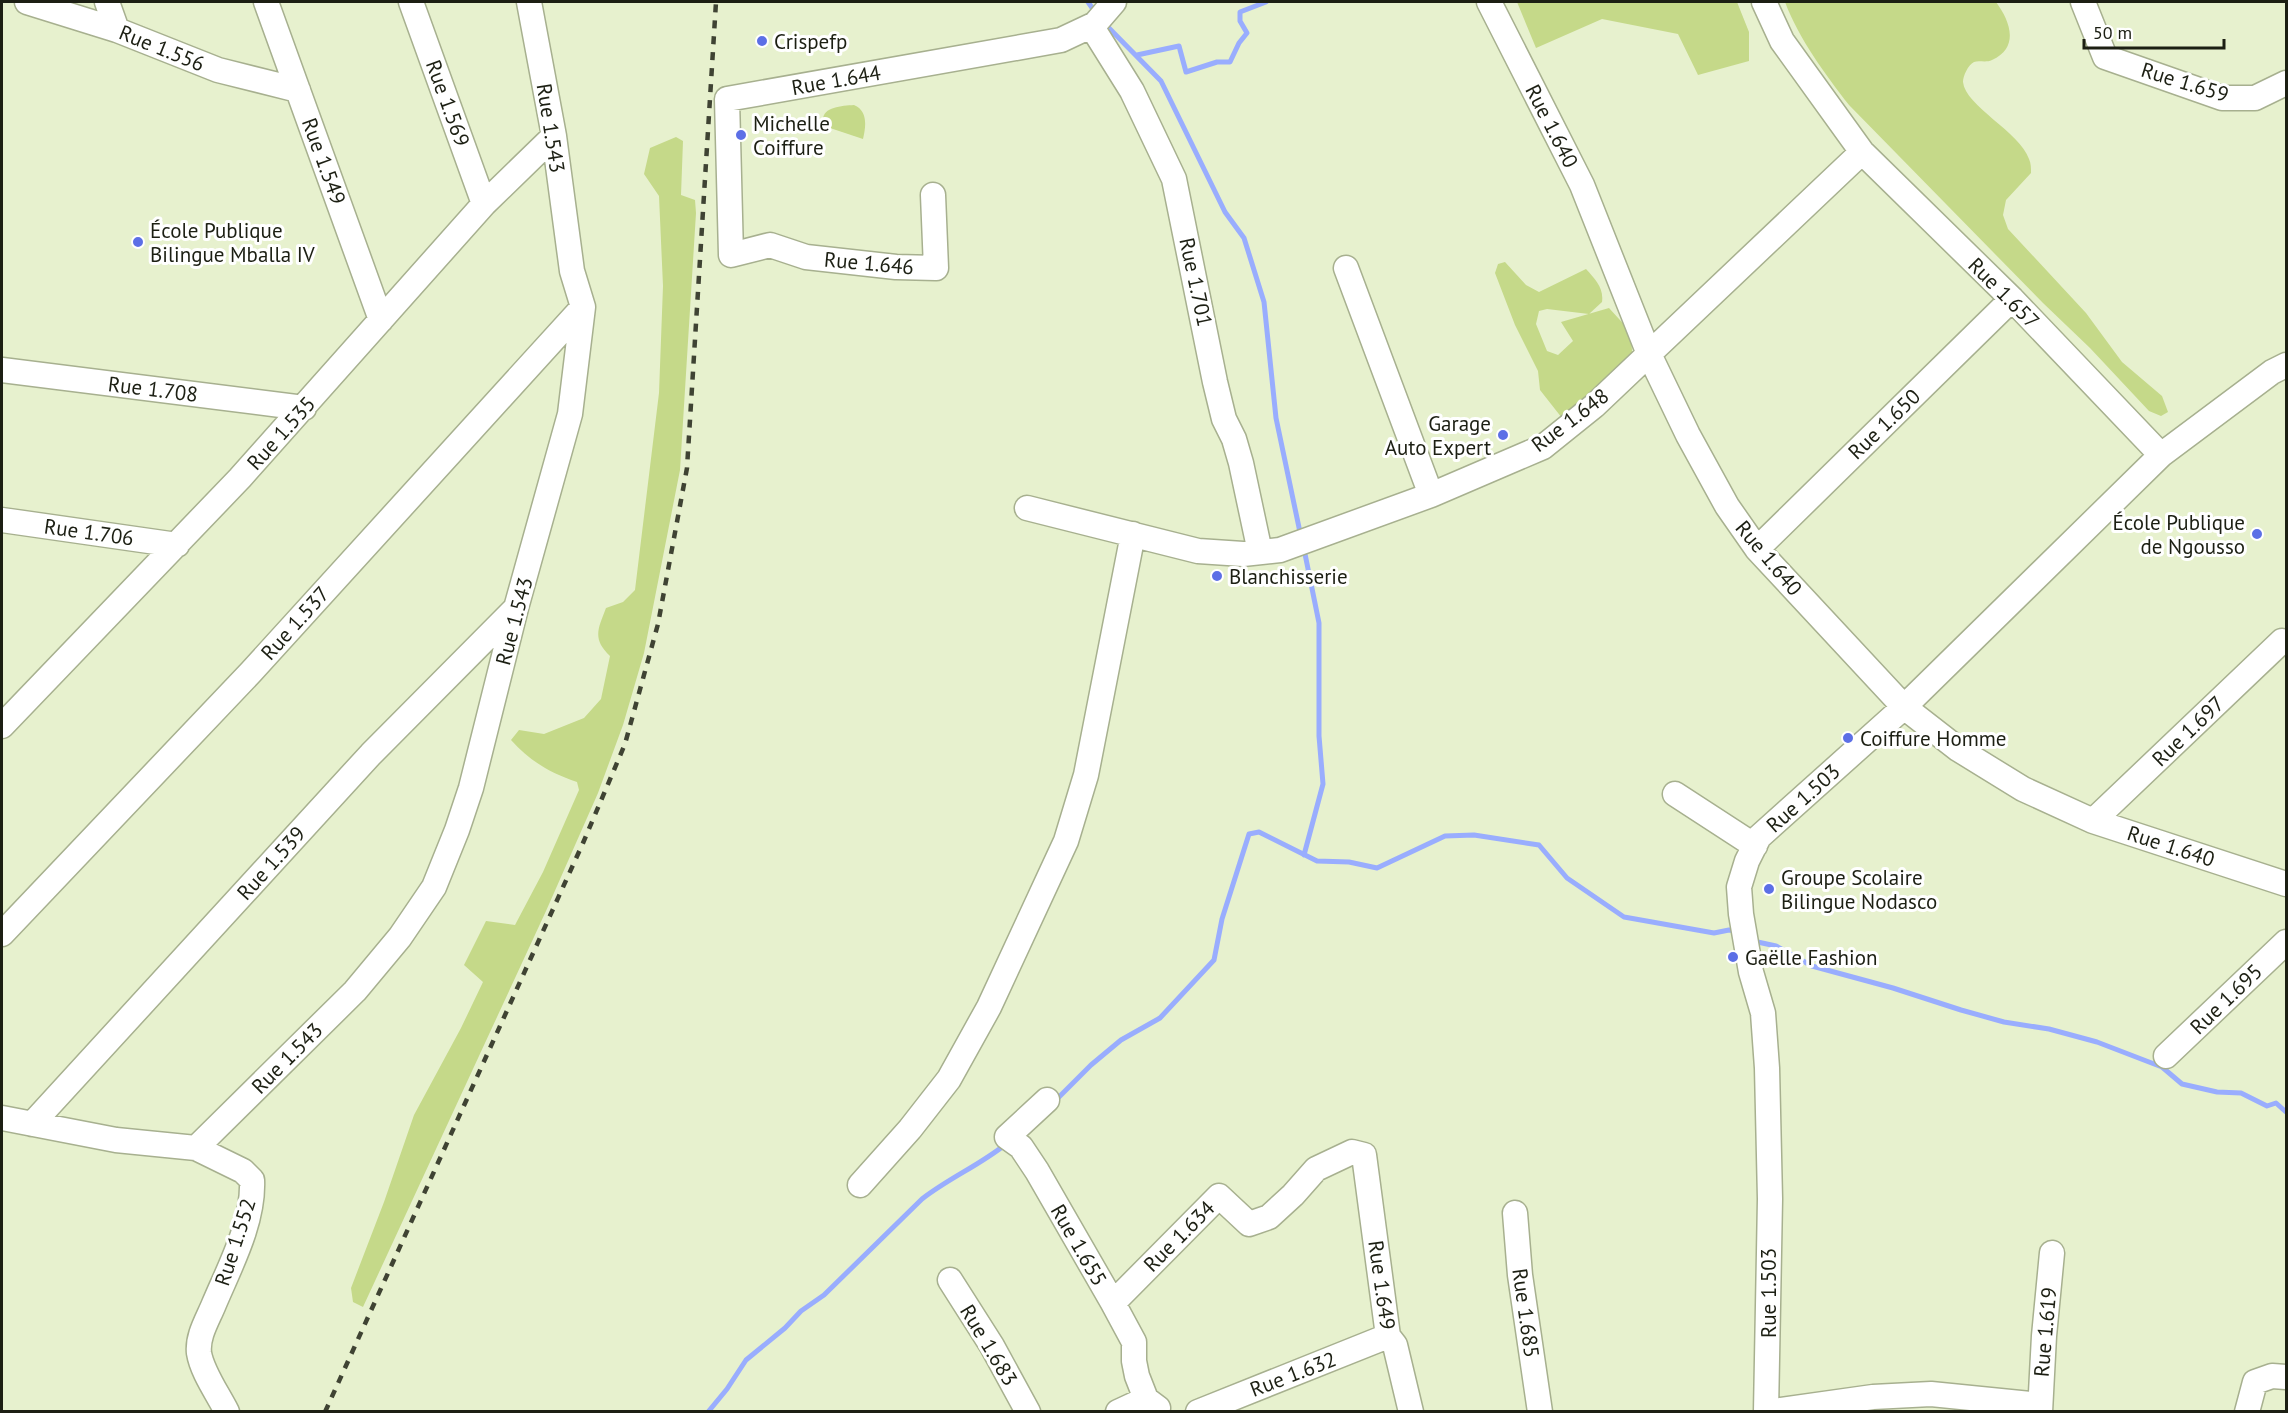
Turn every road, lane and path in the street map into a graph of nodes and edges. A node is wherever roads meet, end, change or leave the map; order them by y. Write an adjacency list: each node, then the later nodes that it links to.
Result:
1 (27, 2): 10 (street, Rue 1.556)
2 (107, 2): 10 (street)
3 (266, 2): 12 (street, Rue 1.549)
4 (411, 2): 16 (street, Rue 1.569)
5 (529, 2): 13 (street, Rue 1.543)
6 (1489, 2): 22 (street, Rue 1.640)
7 (1764, 2): 14 (street, Rue 1.657)
8 (2083, 2): 11 (street, Rue 1.659)
9 (1102, 16): 17 (street, Rue 1.644); 33 (street, Rue 1.701)
10 (117, 30): 12 (street, Rue 1.556)
11 (2286, 83)
12 (298, 90): 21 (street, Rue 1.549)
13 (554, 136): 16 (street, Rue 1.535); 20 (street, Rue 1.543)
14 (1862, 152): 19 (street, Rue 1.657); 22 (street, Rue 1.648)
15 (933, 195): 17 (street, Rue 1.646)
16 (484, 204): 21 (street, Rue 1.535)
17 (732, 255)
18 (1346, 268): 27 (street)
19 (2012, 300): 26 (street, Rue 1.657); 32 (street, Rue 1.650)
20 (583, 307): 34 (street, Rue 1.543); 42 (street, Rue 1.537)
21 (381, 320): 25 (street, Rue 1.535)
22 (1649, 354): 27 (street, Rue 1.648); 32 (street, Rue 1.640)
23 (2286, 365): 26 (street)
24 (2, 370): 25 (street, Rue 1.708)
25 (304, 408): 31 (street, Rue 1.535)
26 (2161, 454): 36 (street, Rue 1.503)
27 (1431, 495): 33 (street, Rue 1.648)
28 (1027, 508): 30 (street, Rue 1.648)
29 (2, 520): 31 (street, Rue 1.706)
30 (1133, 534): 33 (street, Rue 1.648); 50 (street)
31 (177, 544): 37 (street, Rue 1.535)
32 (1757, 549): 36 (street, Rue 1.640)
33 (1260, 552)
34 (516, 608): 47 (street, Rue 1.539); 48 (street, Rue 1.543)
35 (2282, 641): 39 (street, Rue 1.697)
36 (1904, 707): 39 (street, Rue 1.640); 40 (street, Rue 1.503)
37 (2, 726)
38 (1675, 794): 40 (street)
39 (2093, 820): 41 (street, Rue 1.640)
40 (1755, 846): 65 (street, Rue 1.503)
41 (2286, 884)
42 (2, 934)
43 (2286, 942): 44 (street, Rue 1.695)
44 (2166, 1056)
45 (1047, 1100): 54 (street, Rue 1.655)
46 (2, 1118): 47 (street, Rue 1.552)
47 (32, 1124): 48 (street, Rue 1.552)
48 (196, 1148): 60 (street, Rue 1.552)
49 (1364, 1155): 54 (street, Rue 1.634); 55 (street, Rue 1.649)
50 (860, 1185)
51 (1515, 1213): 64 (street, Rue 1.685)
52 (2052, 1252): 59 (street, Rue 1.619)
53 (950, 1280): 58 (street, Rue 1.683)
54 (1113, 1303): 57 (street, Rue 1.655)
55 (1388, 1336): 62 (street, Rue 1.632); 63 (street, Rue 1.649)
56 (2286, 1377): 66 (street)
57 (1155, 1407): 61 (street)
58 (1019, 1408)
59 (2040, 1408): 65 (street)
60 (227, 1412)
61 (1118, 1412)
62 (1198, 1412)
63 (1411, 1412)
64 (1540, 1412)
65 (1766, 1412)
66 (2247, 1412)

